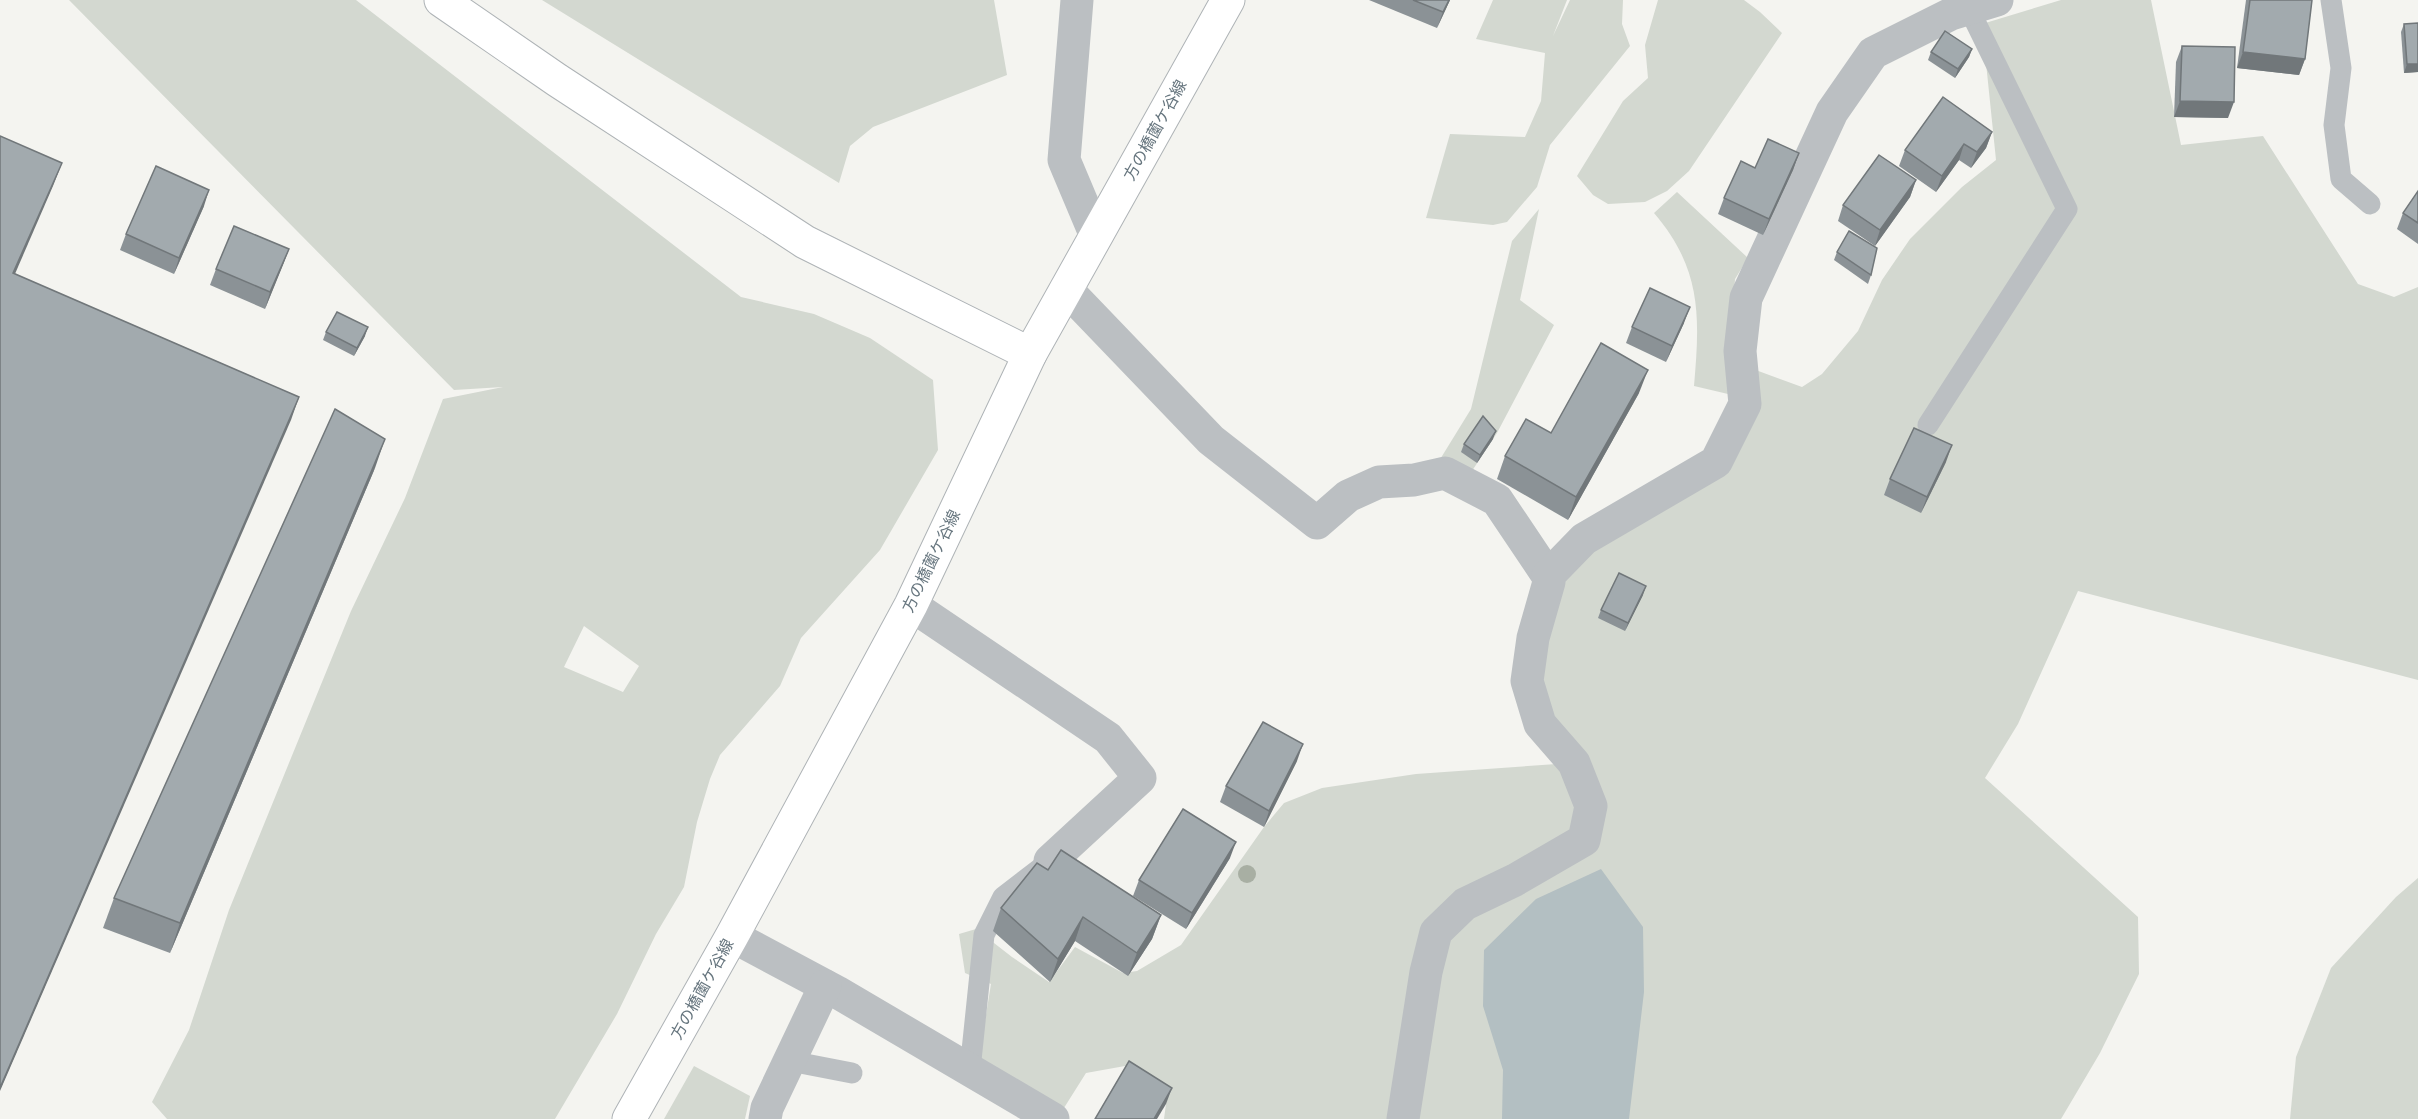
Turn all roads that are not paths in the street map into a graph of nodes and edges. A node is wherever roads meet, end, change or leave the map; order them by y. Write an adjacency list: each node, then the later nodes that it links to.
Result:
1 (441, 0): 9 (main road)
2 (1077, 0): 7 (street)
3 (1228, 0): 7 (main road, 方の橋薗ケ谷線)
4 (2331, 0): 6 (lane)
5 (1983, 4): 10 (lane); 11 (street)
6 (2370, 204)
7 (1096, 236): 8 (main road, 方の橋薗ケ谷線)
8 (1066, 289): 9 (main road, 方の橋薗ケ谷線); 11 (street)
9 (1030, 354): 12 (main road, 方の橋薗ケ谷線)
10 (1928, 425)
11 (1548, 576): 22 (street)
12 (911, 605): 13 (street); 14 (main road, 方の橋薗ケ谷線)
13 (1050, 861): 17 (lane)
14 (732, 936): 15 (street); 19 (main road, 方の橋薗ケ谷線)
15 (825, 986): 16 (street); 17 (street)
16 (790, 1061): 18 (lane); 20 (street)
17 (969, 1070): 21 (street)
18 (852, 1073)
19 (628, 1119)
20 (765, 1119)
21 (1053, 1119)
22 (1403, 1119)

